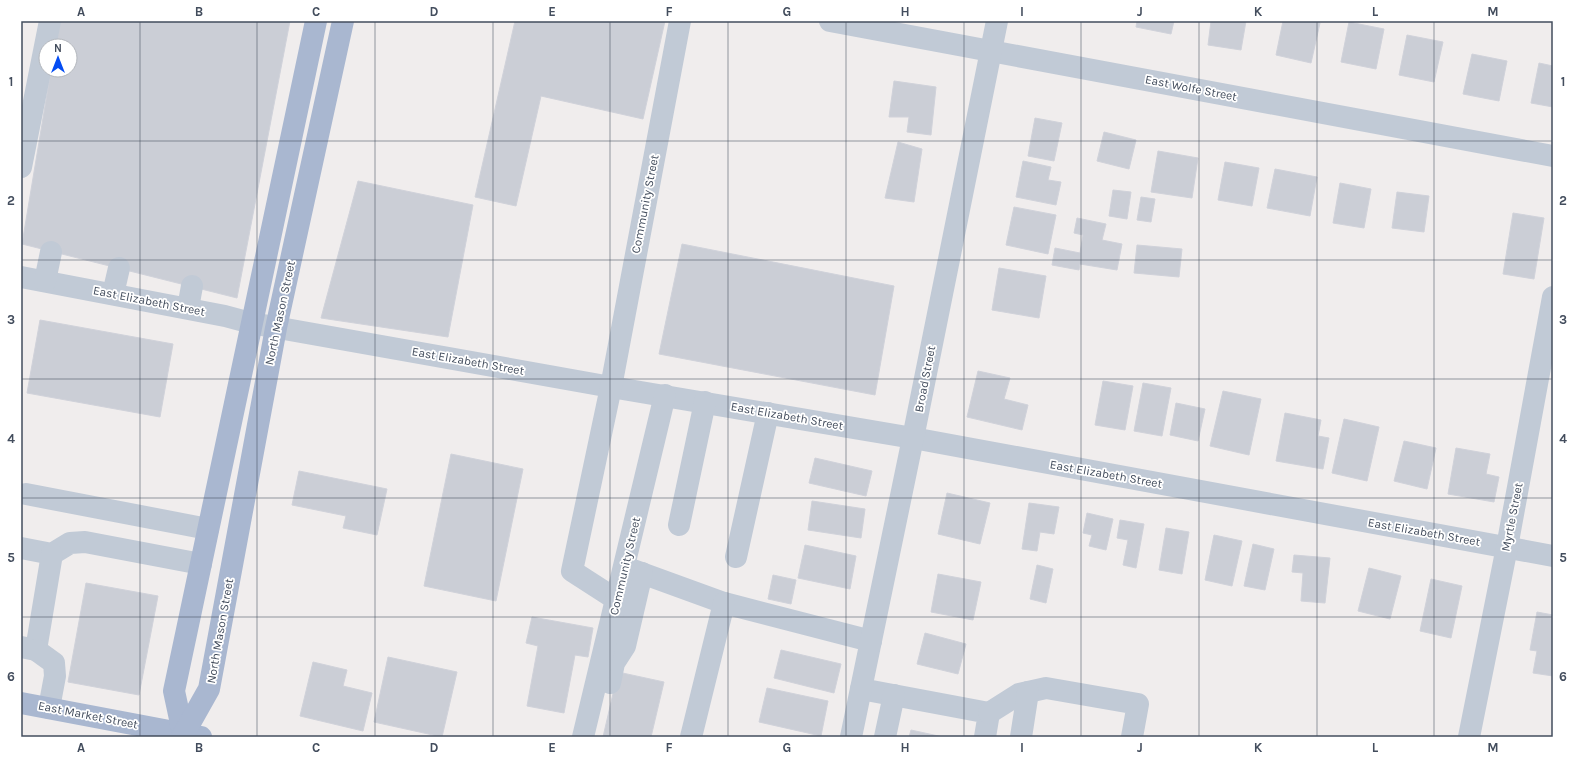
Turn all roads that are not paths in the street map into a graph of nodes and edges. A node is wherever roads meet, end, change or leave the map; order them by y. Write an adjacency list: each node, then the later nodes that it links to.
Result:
1 (36, 21): 9 (street)
2 (50, 21): 11 (street)
3 (316, 21): 20 (main road)
4 (343, 21): 21 (main road, North Mason Street)
5 (680, 21): 22 (street, Community Street)
6 (830, 21): 8 (street, East Wolfe Street)
7 (997, 21): 8 (street, Broad Street)
8 (991, 51): 10 (street, East Wolfe Street); 26 (street, Broad Street)
9 (21, 99)
10 (1553, 156)
11 (21, 167)
12 (51, 252): 15 (street)
13 (119, 268): 17 (street)
14 (21, 277): 15 (street, East Elizabeth Street)
15 (45, 281): 17 (street, East Elizabeth Street)
16 (192, 286): 19 (street)
17 (113, 294): 19 (street, East Elizabeth Street)
18 (1553, 297): 30 (street, Myrtle Street)
19 (188, 308): 20 (street, East Elizabeth Street)
20 (251, 323): 21 (street, East Elizabeth Street); 29 (main road)
21 (276, 328): 22 (street, East Elizabeth Street); 47 (main road, North Mason Street)
22 (611, 387): 23 (street, East Elizabeth Street); 37 (street, Community Street)
23 (665, 395): 24 (street, East Elizabeth Street); 36 (street, Community Street)
24 (705, 402): 25 (street, East Elizabeth Street); 28 (street)
25 (768, 413): 26 (street, East Elizabeth Street); 34 (street)
26 (913, 438): 30 (street, East Elizabeth Street); 39 (street, Broad Street)
27 (27, 490): 29 (street)
28 (679, 525)
29 (208, 529): 35 (main road)
30 (1507, 547): 33 (street, East Elizabeth Street); 56 (street, Myrtle Street)
31 (21, 548): 32 (street)
32 (52, 554): 35 (street); 40 (street)
33 (1553, 556)
34 (736, 557)
35 (201, 564): 47 (main road)
36 (634, 570): 37 (street, Community Street); 38 (street); 49 (street)
37 (617, 600): 48 (street, Community Street)
38 (724, 603): 39 (street); 50 (street)
39 (871, 642): 41 (street, Broad Street)
40 (28, 648): 45 (street)
41 (861, 689): 43 (street); 51 (street, Broad Street)
42 (1028, 692): 46 (street); 54 (street); 55 (street)
43 (894, 695): 46 (street); 52 (street)
44 (21, 703): 45 (main road, East Market Street)
45 (50, 708): 47 (main road, East Market Street)
46 (989, 713): 53 (street)
47 (189, 736)
48 (583, 737)
49 (598, 737)
50 (691, 737)
51 (851, 737)
52 (885, 737)
53 (985, 737)
54 (1021, 737)
55 (1132, 737)
56 (1469, 737)

